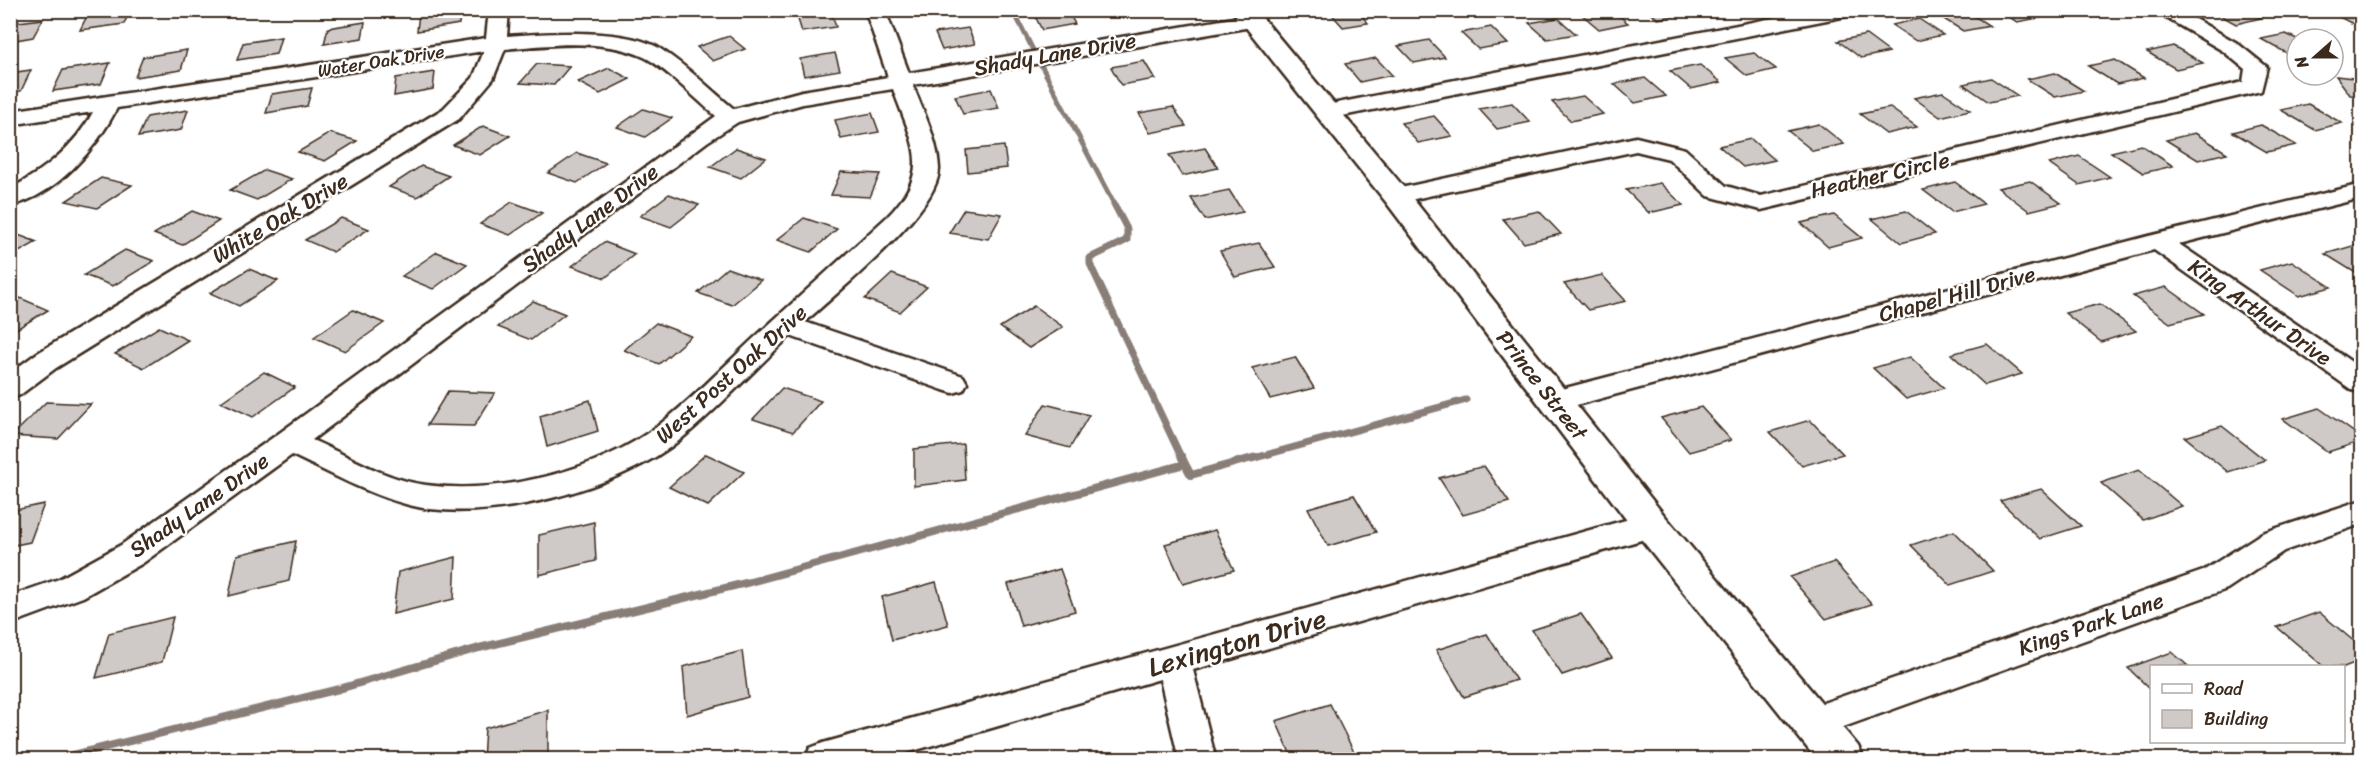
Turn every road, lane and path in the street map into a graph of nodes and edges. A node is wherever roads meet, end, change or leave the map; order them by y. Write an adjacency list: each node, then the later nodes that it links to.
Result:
1 (499, 10): 6 (street, White Oak Drive)
2 (875, 10): 7 (street, West Post Oak Drive)
3 (1846, 10): 9 (street)
4 (2163, 10): 13 (street, Heather Circle)
5 (1247, 16): 7 (street, Shady Lane Drive); 9 (main road, Prince Street)
6 (497, 43): 8 (street, Water Oak Drive); 10 (street, Water Oak Drive); 19 (street, White Oak Drive)
7 (901, 81): 10 (street, Shady Lane Drive); 16 (street, West Post Oak Drive)
8 (109, 103): 11 (street, Water Oak Drive); 14 (street)
9 (1327, 112): 13 (main road, Prince Street)
10 (730, 117): 21 (street, Shady Lane Drive)
11 (10, 118)
12 (2361, 191): 15 (street, Chapel Hill Drive)
13 (1396, 196): 20 (main road, Prince Street)
14 (10, 199)
15 (2158, 241): 18 (street, King Arthur Drive); 20 (street, Chapel Hill Drive)
16 (786, 326): 17 (street); 21 (street, West Post Oak Drive)
17 (952, 383)
18 (2361, 383)
19 (10, 388)
20 (1554, 401): 23 (main road, Prince Street)
21 (289, 441): 24 (street, Shady Lane Drive)
22 (2361, 512): 26 (street, Kings Park Lane)
23 (1651, 525): 25 (street, Lexington Drive); 26 (main road, Prince Street)
24 (10, 609)
25 (1173, 661): 27 (street, Lexington Drive); 28 (street)
26 (1813, 722): 29 (main road, Prince Street)
27 (823, 759)
28 (1197, 759)
29 (1843, 759)

